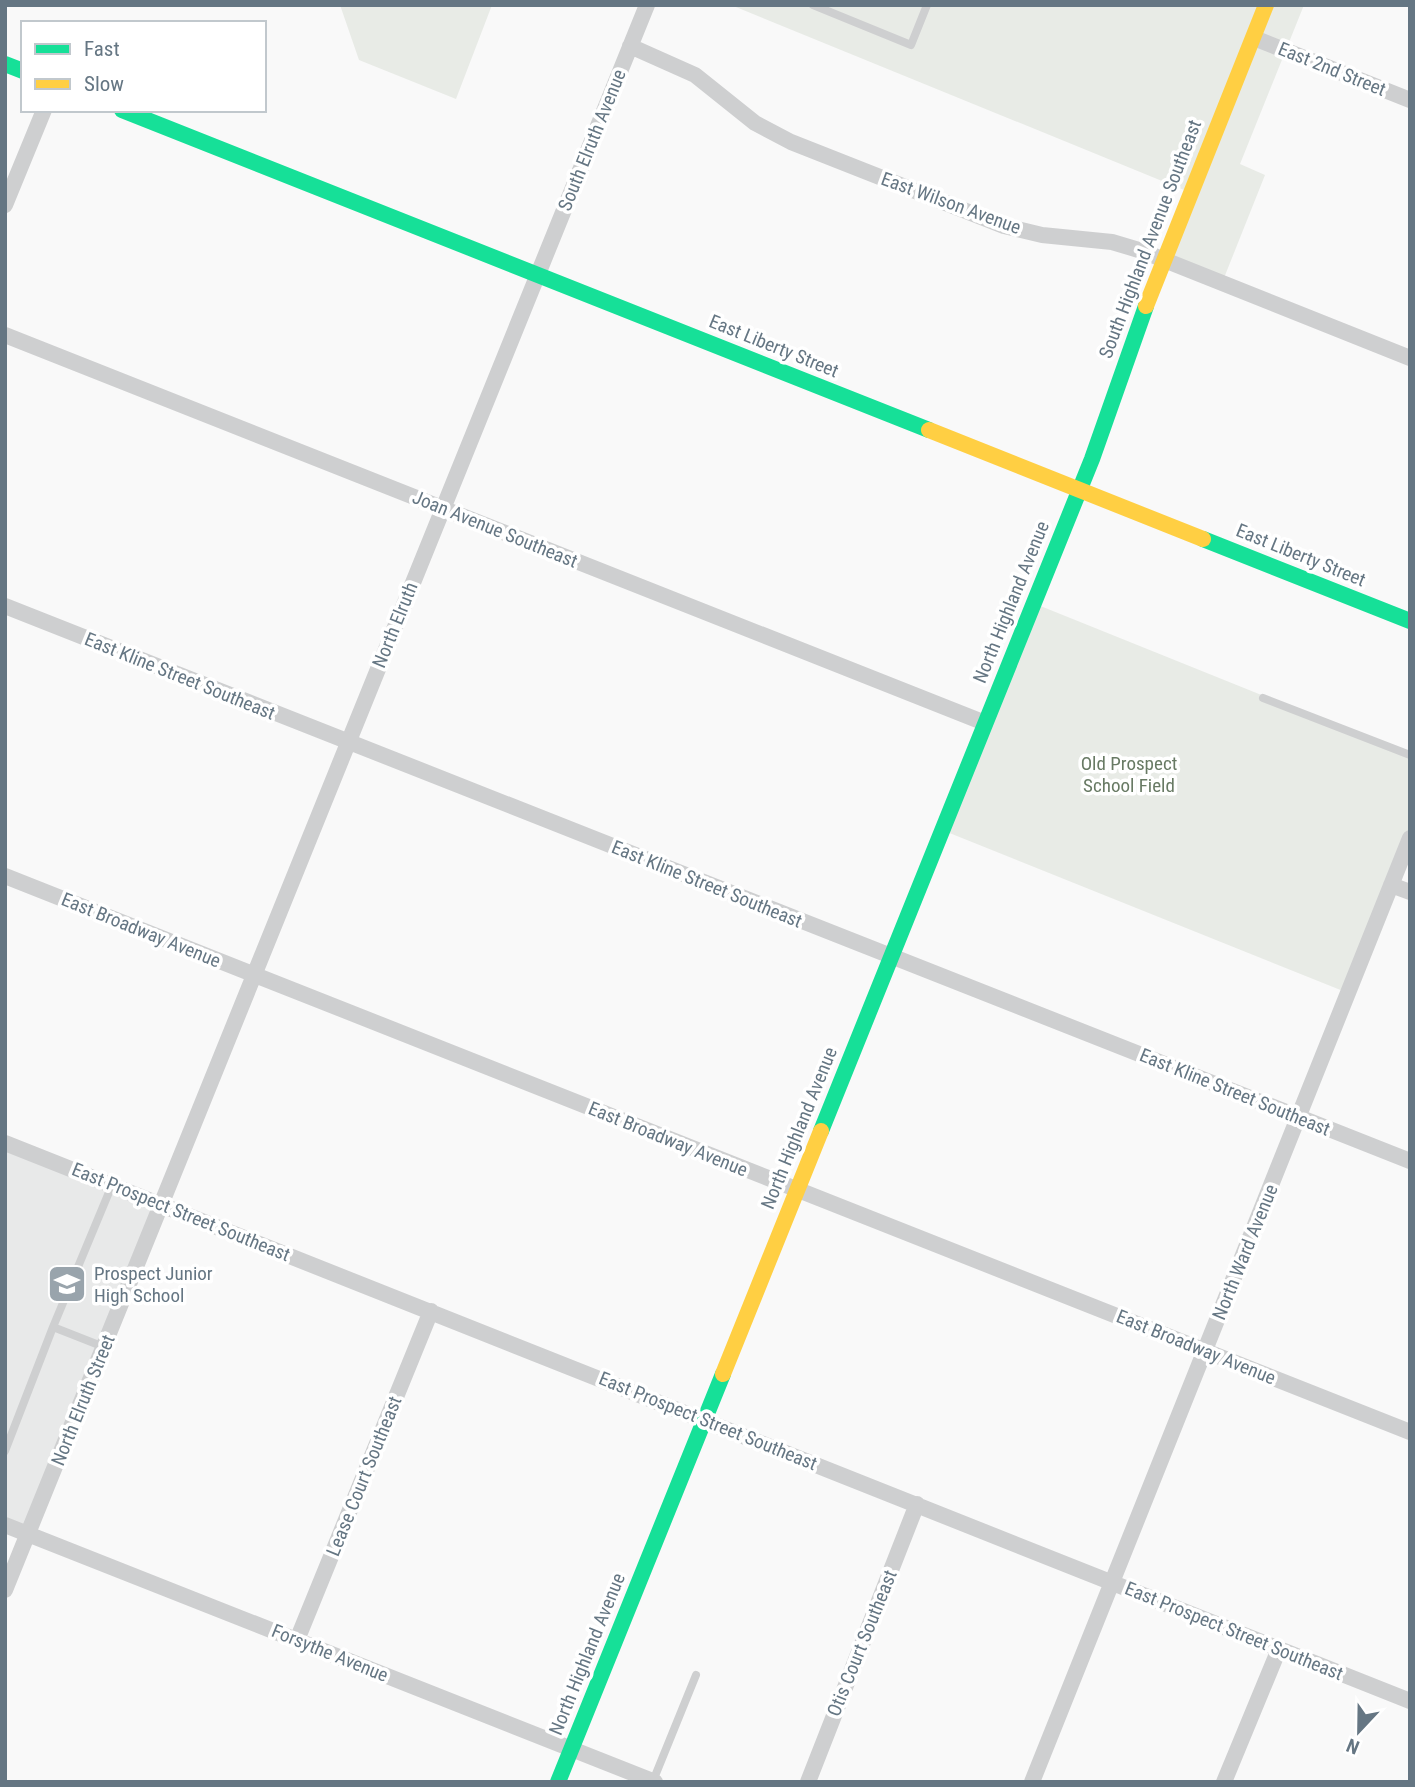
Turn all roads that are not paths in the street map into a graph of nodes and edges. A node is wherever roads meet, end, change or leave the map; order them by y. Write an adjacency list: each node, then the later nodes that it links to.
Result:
1 (648, 5): 6 (street, South Elruth Avenue)
2 (813, 5): 3 (lane)
3 (928, 5)
4 (1266, 5): 5 (street, South Highland Avenue Southeast)
5 (1254, 38): 7 (street, East 2nd Street); 11 (street, South Highland Avenue Southeast)
6 (630, 46): 11 (street, East Wilson Avenue); 12 (street, South Elruth Avenue)
7 (1410, 100)
8 (43, 112): 10 (street)
9 (127, 112): 12 (street, East Liberty Street)
10 (5, 205)
11 (1163, 259): 14 (street, East Wilson Avenue); 15 (street, South Highland Avenue Southeast)
12 (537, 275): 15 (street, East Liberty Street); 16 (street, North Elruth)
13 (5, 335): 16 (street, Joan Avenue Southeast)
14 (1410, 358)
15 (1079, 490): 18 (street, East Liberty Street); 20 (street, North Highland Avenue)
16 (442, 508): 20 (street, Joan Avenue Southeast); 21 (street, North Elruth)
17 (5, 607): 21 (street, East Kline Street Southeast)
18 (1410, 621)
19 (1263, 698): 22 (lane)
20 (985, 723): 27 (street, North Highland Avenue)
21 (348, 742): 27 (street, East Kline Street Southeast); 28 (street, North Elruth)
22 (1410, 755)
23 (1410, 838): 25 (street, North Ward Avenue)
24 (5, 876): 28 (street, East Broadway Avenue)
25 (1391, 885): 26 (street); 29 (street, North Ward Avenue)
26 (1410, 892)
27 (891, 956): 29 (street, East Kline Street Southeast); 33 (street, North Highland Avenue)
28 (254, 975): 33 (street, East Broadway Avenue); 34 (street, North Elruth Street)
29 (1299, 1117): 31 (street, East Kline Street Southeast); 38 (street, North Ward Avenue)
30 (5, 1143): 32 (street, East Prospect Street Southeast)
31 (1410, 1161)
32 (112, 1185): 34 (street, East Prospect Street Southeast); 36 (lane)
33 (796, 1189): 38 (street, East Broadway Avenue); 39 (street, North Highland Avenue)
34 (162, 1205): 35 (street, East Prospect Street Southeast); 37 (street, North Elruth Street)
35 (431, 1311): 39 (street, East Prospect Street Southeast); 47 (street, Lease Court Southeast)
36 (53, 1327): 37 (lane); 41 (lane)
37 (104, 1347): 44 (street, North Elruth Street)
38 (1205, 1351): 40 (street, East Broadway Avenue); 45 (street, North Ward Avenue)
39 (704, 1419): 42 (street, East Prospect Street Southeast); 51 (street, North Highland Avenue)
40 (1410, 1432)
41 (5, 1451)
42 (917, 1504): 45 (street, East Prospect Street Southeast); 54 (street, Otis Court Southeast)
43 (5, 1525): 44 (street, Forsythe Avenue)
44 (28, 1534): 46 (street, North Elruth Street); 47 (street, Forsythe Avenue)
45 (1112, 1583): 48 (street, East Prospect Street Southeast); 55 (street, North Ward Avenue)
46 (5, 1590)
47 (297, 1640): 51 (street, Forsythe Avenue)
48 (1279, 1648): 50 (street, East Prospect Street Southeast); 56 (street)
49 (696, 1675): 52 (lane)
50 (1410, 1701)
51 (571, 1749): 52 (street, Forsythe Avenue); 53 (street, North Highland Avenue)
52 (654, 1781)
53 (558, 1782)
54 (808, 1782)
55 (1032, 1782)
56 (1224, 1782)

